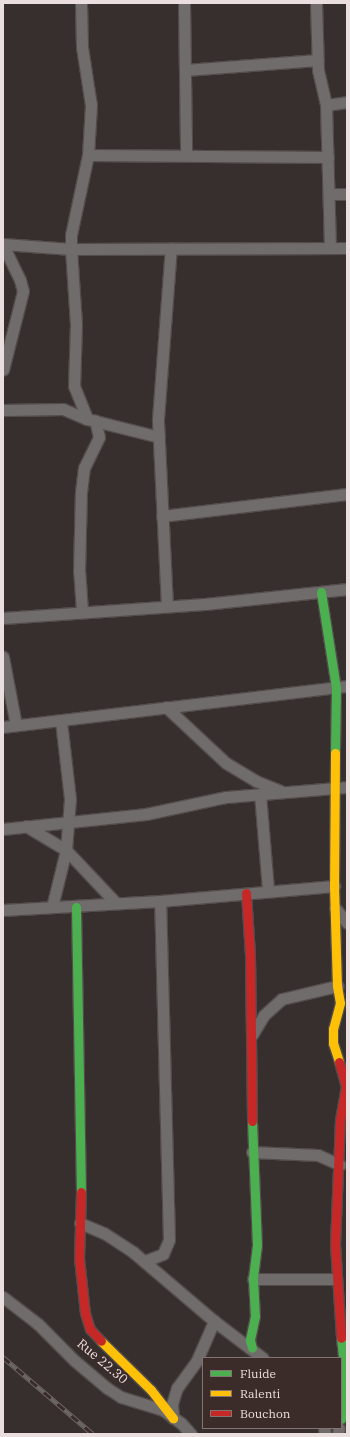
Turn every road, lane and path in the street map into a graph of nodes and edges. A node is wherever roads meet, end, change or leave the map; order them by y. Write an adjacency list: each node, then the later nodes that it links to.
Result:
1 (81, 3): 9 (street)
2 (184, 3): 5 (street)
3 (316, 3): 4 (street)
4 (318, 60): 5 (street); 7 (street)
5 (185, 70): 8 (street)
6 (347, 102): 7 (street)
7 (326, 105): 10 (street)
8 (186, 154): 9 (street); 10 (street)
9 (88, 155): 17 (street)
10 (328, 157): 11 (street)
11 (329, 194): 12 (street); 14 (street)
12 (347, 194)
13 (3, 245): 17 (street); 18 (street)
14 (330, 246): 15 (street); 16 (street)
15 (171, 248): 17 (street); 21 (street)
16 (347, 248)
17 (71, 249): 20 (street)
18 (3, 370)
19 (3, 410): 20 (street)
20 (91, 420): 21 (street); 27 (street)
21 (159, 437): 23 (street)
22 (347, 494): 23 (street)
23 (162, 516): 26 (street)
24 (347, 590): 25 (street)
25 (321, 592): 26 (street); 30 (street)
26 (167, 606): 27 (street)
27 (82, 611): 28 (street)
28 (3, 618)
29 (3, 657): 33 (street)
30 (341, 687): 31 (street); 36 (street)
31 (166, 707): 32 (street); 37 (street)
32 (61, 721): 33 (street); 39 (street)
33 (16, 725): 34 (street)
34 (3, 727)
35 (347, 787): 36 (street)
36 (333, 789): 37 (street); 43 (street)
37 (283, 792): 38 (street)
38 (260, 794): 39 (street); 44 (street)
39 (68, 821): 40 (street); 42 (street)
40 (26, 826): 41 (street); 42 (street)
41 (3, 829)
42 (66, 850): 47 (street); 48 (street)
43 (334, 886): 44 (street); 50 (street)
44 (268, 890): 45 (street)
45 (246, 893): 46 (street); 54 (street)
46 (160, 901): 47 (street); 60 (street)
47 (116, 903): 49 (street)
48 (52, 907): 49 (street); 51 (street)
49 (76, 907): 59 (street)
50 (335, 908): 52 (street); 53 (street)
51 (3, 910)
52 (347, 923)
53 (337, 986): 54 (street); 55 (street)
54 (250, 1041): 57 (street)
55 (340, 1132): 56 (street); 58 (street)
56 (347, 1142)
57 (252, 1152): 58 (street); 61 (street)
58 (340, 1165): 62 (street)
59 (80, 1223): 60 (street); 68 (street)
60 (145, 1261): 64 (street)
61 (253, 1279): 62 (street); 65 (street)
62 (336, 1280): 69 (street)
63 (3, 1297): 70 (street, Rue 22.30)
64 (214, 1321): 65 (street); 67 (street)
65 (252, 1348): 66 (street)
66 (262, 1357)
67 (177, 1388): 68 (street); 70 (street)
68 (156, 1396): 70 (street)
69 (342, 1414)
70 (173, 1418): 71 (street, Rue 22.30)
71 (190, 1434)

